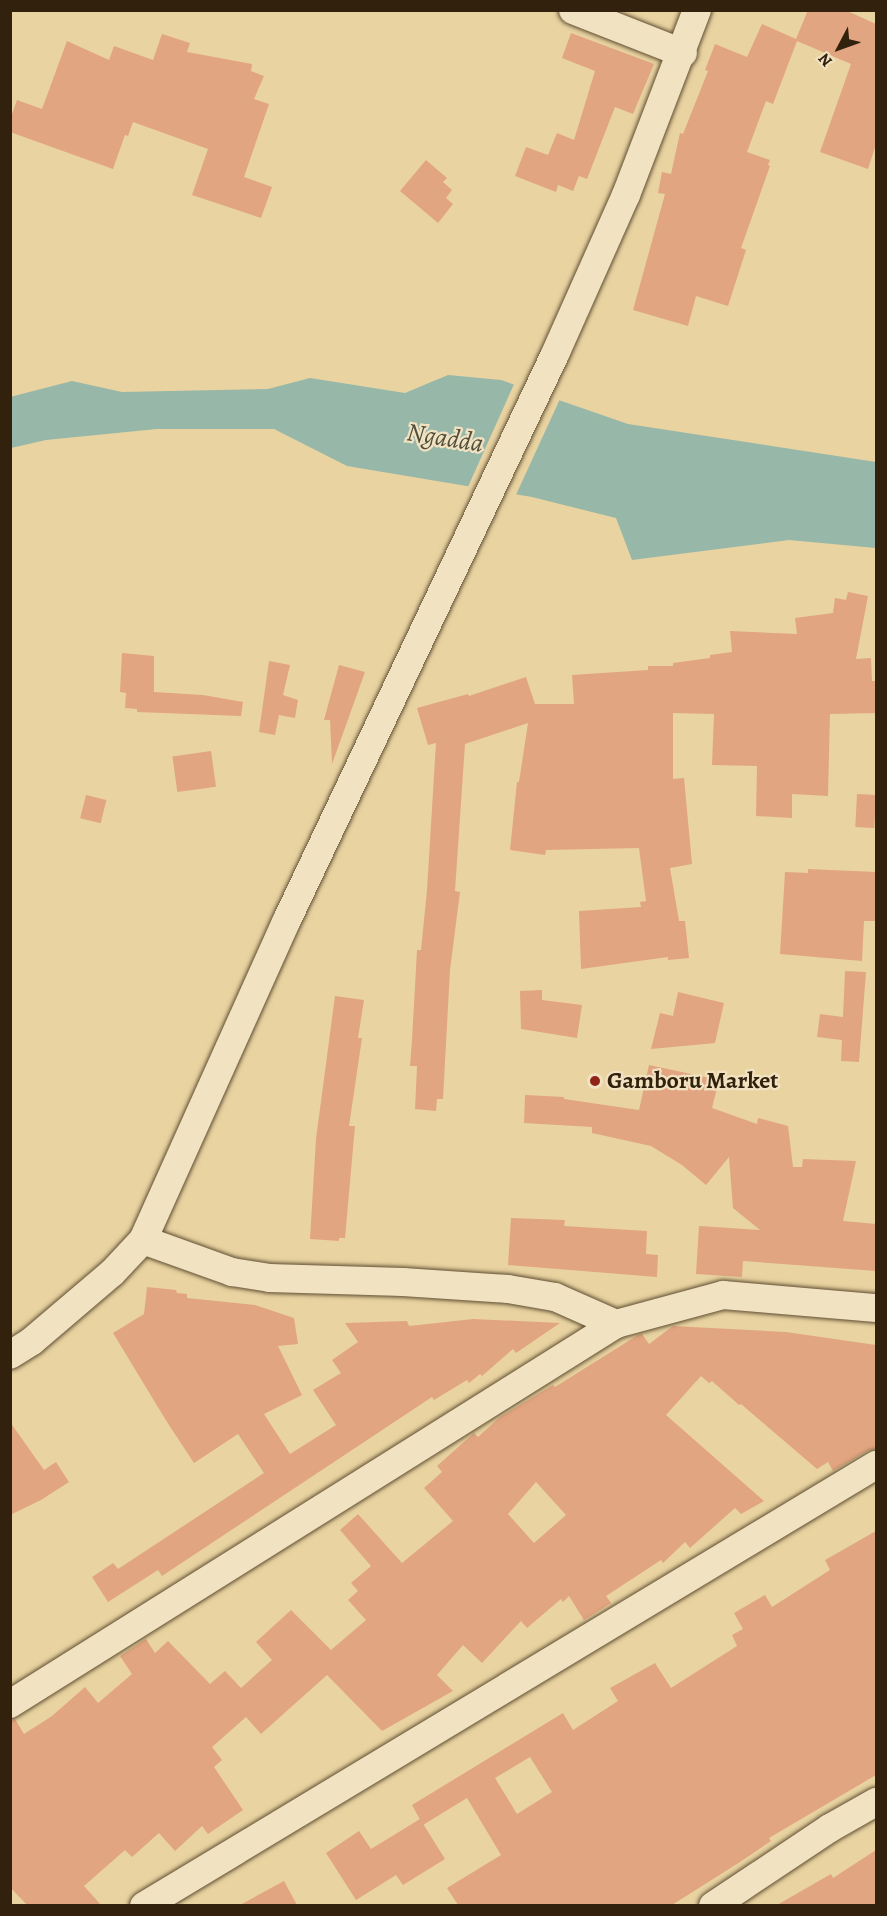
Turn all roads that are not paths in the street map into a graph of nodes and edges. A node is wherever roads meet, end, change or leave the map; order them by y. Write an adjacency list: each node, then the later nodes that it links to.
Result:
1 (573, 10): 3 (street)
2 (697, 10): 3 (street)
3 (683, 52): 4 (street)
4 (143, 1240): 6 (street); 7 (street)
5 (876, 1308): 6 (street)
6 (616, 1324): 9 (street)
7 (10, 1355)
8 (876, 1465): 11 (street)
9 (10, 1704)
10 (876, 1802): 12 (street)
11 (144, 1905)
12 (712, 1905)

